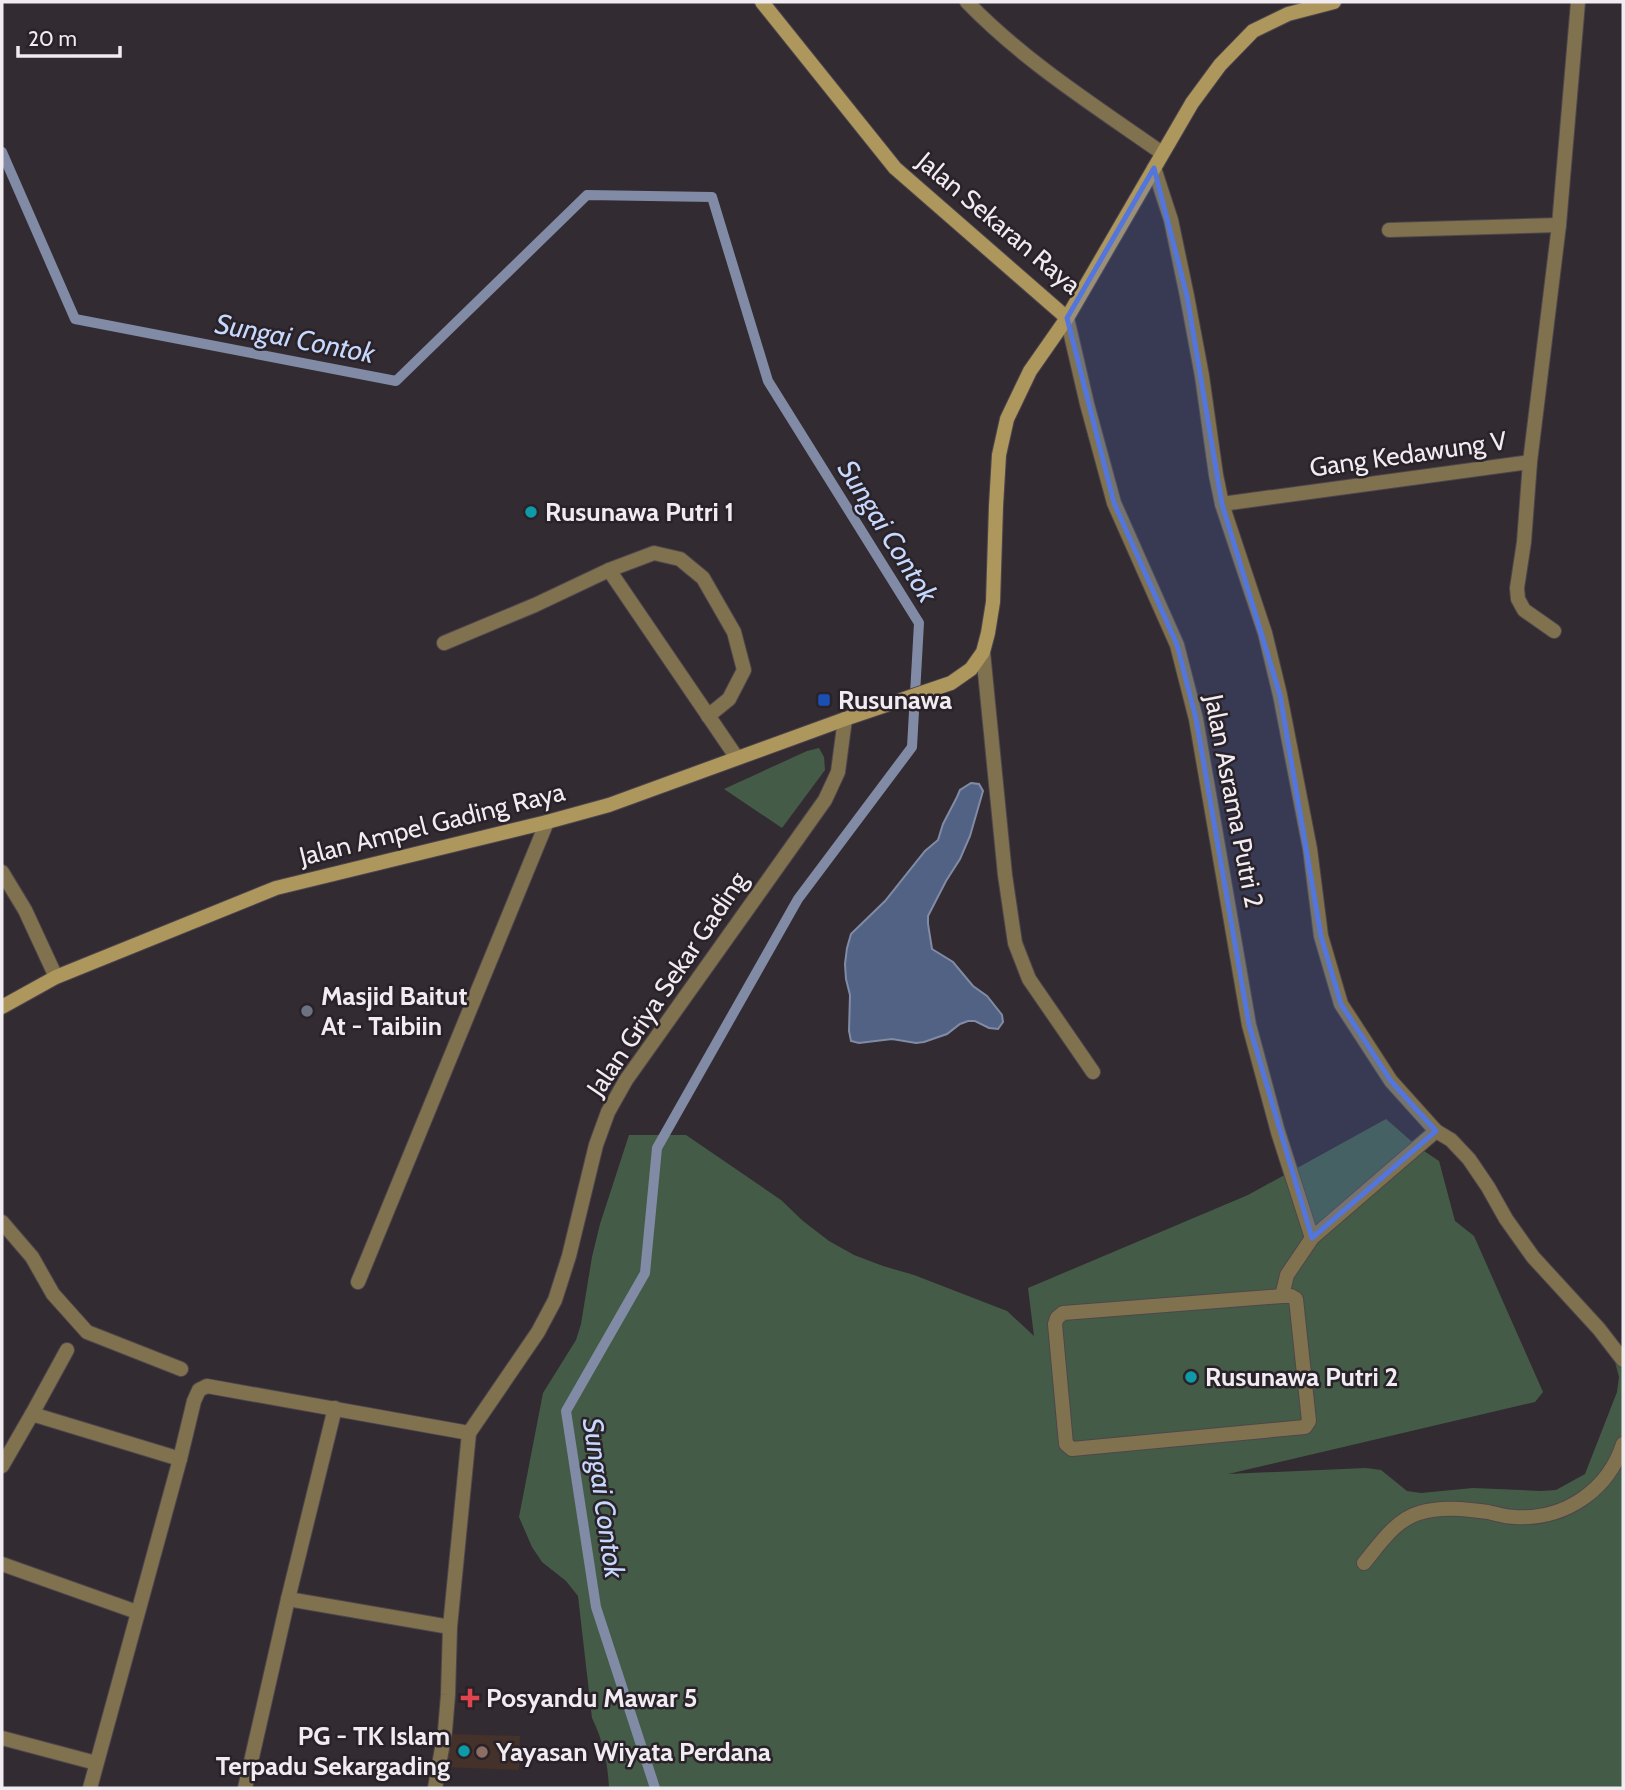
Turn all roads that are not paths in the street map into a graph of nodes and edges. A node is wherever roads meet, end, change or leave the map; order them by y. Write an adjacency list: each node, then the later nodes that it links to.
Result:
1 (762, 2): 9 (main road, Jalan Sekaran Raya)
2 (967, 2): 5 (street)
3 (1334, 2): 5 (main road, Jalan Sekaran Raya)
4 (1578, 2): 7 (street, Gang Kedawung V)
5 (1162, 153): 6 (main road, Jalan Sekaran Raya)
6 (1154, 168): 9 (main road, Jalan Sekaran Raya); 11 (street)
7 (1559, 225): 8 (street); 10 (street, Gang Kedawung V)
8 (1389, 230)
9 (1067, 318): 15 (main road); 26 (street, Jalan Asrama Putri 2)
10 (1531, 462): 11 (street, Gang Kedawung V); 13 (street)
11 (1222, 504): 24 (street)
12 (609, 570): 14 (street); 16 (street); 16 (street)
13 (1554, 631)
14 (444, 643)
15 (982, 652): 17 (main road, Jalan Ampel Gading Raya); 23 (street)
16 (708, 716): 18 (street)
17 (845, 719): 18 (main road, Jalan Ampel Gading Raya); 34 (street, Jalan Griya Sekar Gading)
18 (737, 758): 19 (main road, Jalan Ampel Gading Raya)
19 (547, 822): 21 (main road, Jalan Ampel Gading Raya); 27 (street)
20 (2, 872): 21 (street)
21 (56, 977): 22 (main road, Jalan Ampel Gading Raya)
22 (2, 1007)
23 (1093, 1072)
24 (1436, 1130): 26 (street); 30 (street)
25 (2, 1222): 31 (street)
26 (1312, 1238): 28 (street)
27 (358, 1282)
28 (1282, 1296): 28 (street)
29 (67, 1350): 33 (street)
30 (1623, 1360)
31 (181, 1369)
32 (335, 1408): 34 (street); 36 (street); 40 (street)
33 (33, 1414): 36 (street); 37 (street)
34 (469, 1433): 42 (street, Jalan Griya Sekar Gading)
35 (1623, 1444): 38 (street)
36 (180, 1460): 41 (street)
37 (2, 1466)
38 (1364, 1563)
39 (2, 1564): 41 (street)
40 (288, 1599): 42 (street); 46 (street)
41 (137, 1612): 44 (street)
42 (450, 1627): 47 (street, Jalan Griya Sekar Gading)
43 (2, 1738): 44 (street)
44 (96, 1763): 45 (street)
45 (89, 1788)
46 (246, 1788)
47 (435, 1788)

